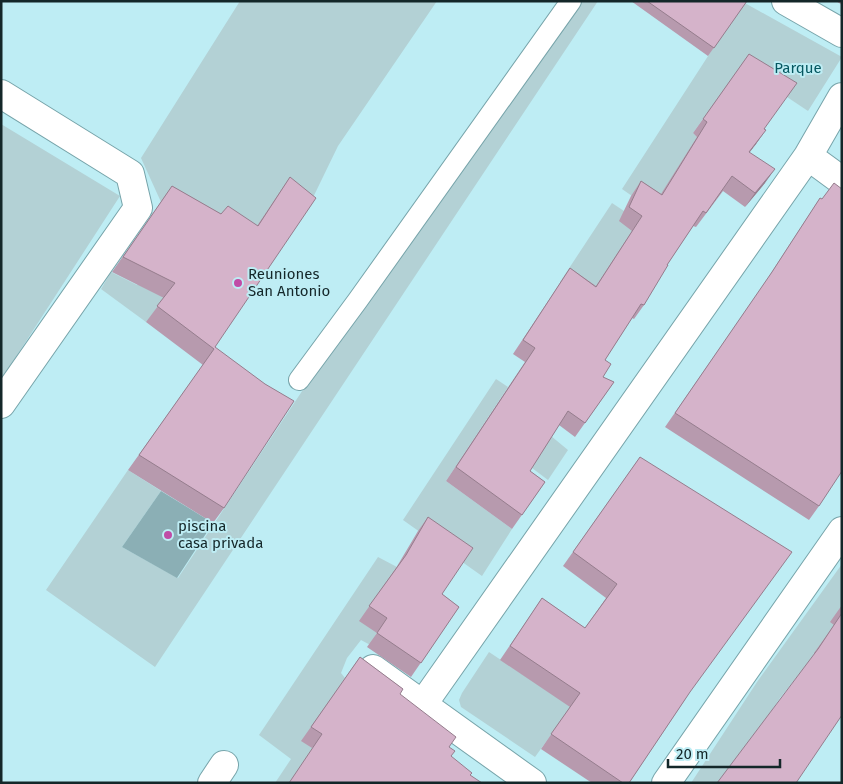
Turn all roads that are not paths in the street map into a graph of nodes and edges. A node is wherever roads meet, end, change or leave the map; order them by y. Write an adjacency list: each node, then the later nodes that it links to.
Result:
1 (571, 1): 8 (lane)
2 (786, 1): 3 (street)
3 (842, 33)
4 (1, 94): 9 (street)
5 (842, 97): 6 (street)
6 (808, 156): 7 (street); 12 (street)
7 (841, 179)
8 (298, 380)
9 (1, 404)
10 (842, 531): 14 (street)
11 (361, 661): 12 (street)
12 (423, 704): 13 (street)
13 (532, 783)
14 (666, 783)

